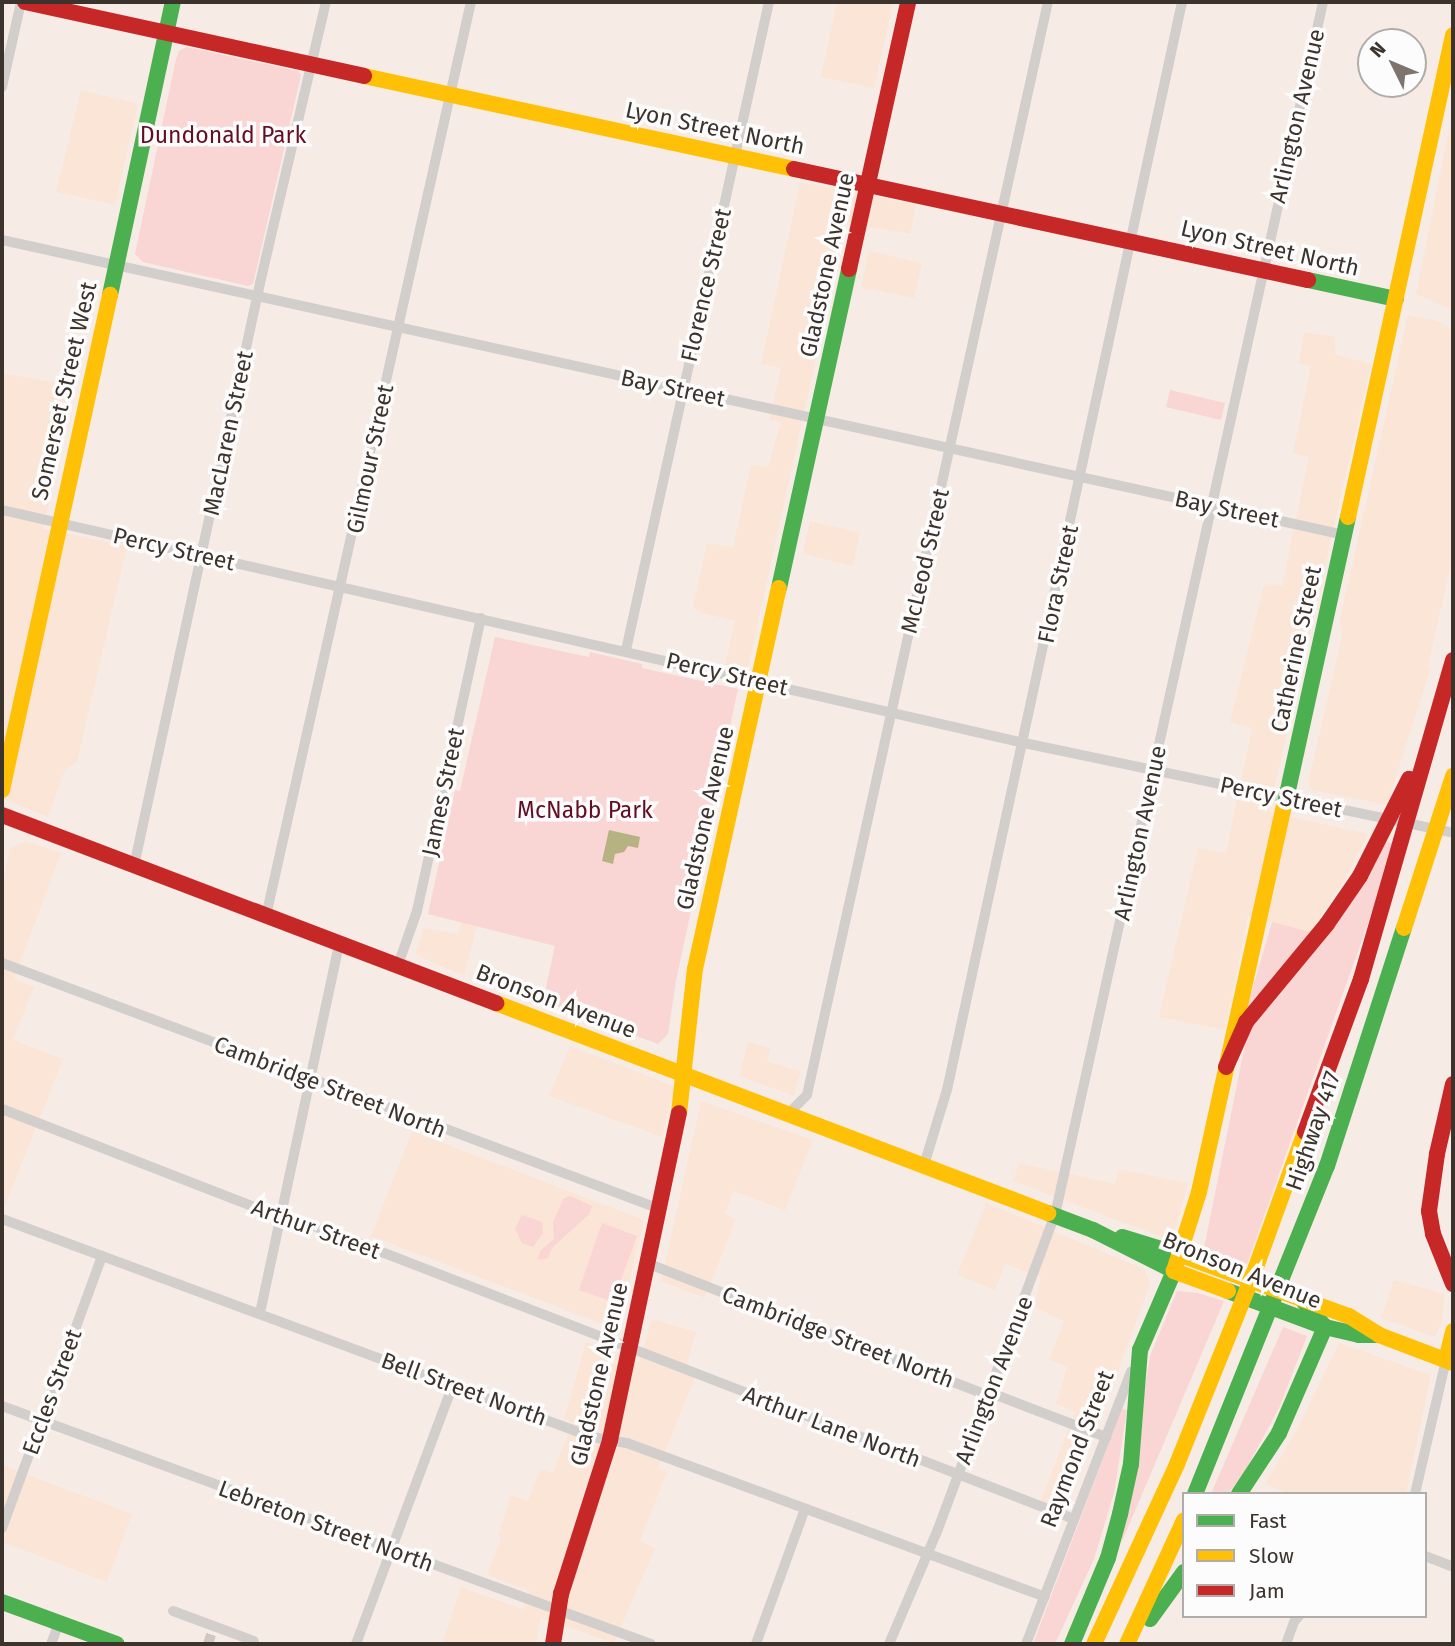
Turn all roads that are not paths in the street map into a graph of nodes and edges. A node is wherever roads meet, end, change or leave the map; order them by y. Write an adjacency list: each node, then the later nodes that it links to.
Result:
1 (23, 2): 10 (main road, Lyon Street North); 13 (street)
2 (173, 2): 10 (main road, Somerset Street West)
3 (326, 2): 12 (street, MacLaren Street)
4 (471, 2): 14 (street, Gilmour Street)
5 (769, 2): 15 (street, Florence Street)
6 (908, 2): 16 (main road, Gladstone Avenue)
7 (1048, 2): 17 (street, McLeod Street)
8 (1182, 2): 19 (street, Flora Street)
9 (1323, 2): 21 (street, Arlington Avenue)
10 (167, 33): 12 (main road, Lyon Street North); 20 (main road, Somerset Street West)
11 (1453, 35): 23 (main road, Catherine Street)
12 (312, 64): 14 (main road, Lyon Street North); 22 (street, MacLaren Street)
13 (2, 87)
14 (451, 96): 15 (main road, Lyon Street North); 24 (street, Gilmour Street)
15 (736, 155): 16 (main road, Lyon Street North); 25 (street, Florence Street)
16 (868, 183): 17 (main road, Lyon Street North); 26 (main road, Gladstone Avenue)
17 (1004, 213): 19 (main road, Lyon Street North); 27 (street, McLeod Street)
18 (2, 240): 20 (street, Bay Street)
19 (1132, 241): 21 (main road, Lyon Street North); 28 (street, Flora Street)
20 (116, 267): 22 (street, Bay Street); 31 (main road, Somerset Street West)
21 (1263, 270): 23 (main road, Lyon Street North); 29 (street, Arlington Avenue)
22 (257, 297): 24 (street, Bay Street); 33 (street, MacLaren Street)
23 (1396, 299): 32 (main road, Catherine Street)
24 (399, 328): 25 (street, Bay Street); 34 (street, Gilmour Street)
25 (682, 391): 26 (street, Bay Street); 36 (street, Florence Street)
26 (817, 418): 27 (street, Bay Street); 38 (main road, Gladstone Avenue)
27 (951, 449): 28 (street, Bay Street); 39 (street, McLeod Street)
28 (1081, 477): 29 (street, Bay Street); 40 (street, Flora Street)
29 (1212, 506): 32 (street, Bay Street); 41 (street, Arlington Avenue)
30 (2, 510): 31 (street, Percy Street)
31 (58, 523): 33 (street, Percy Street); 43 (main road, Somerset Street West)
32 (1345, 535): 44 (main road, Catherine Street)
33 (201, 555): 34 (street, Percy Street); 48 (street, MacLaren Street)
34 (340, 587): 35 (street, Percy Street); 49 (street, Gilmour Street)
35 (481, 618): 36 (street, Percy Street); 52 (street, James Street)
36 (626, 650): 38 (street, Percy Street)
37 (1453, 660): 45 (main road)
38 (759, 682): 39 (street, Percy Street); 54 (main road, Gladstone Avenue)
39 (890, 712): 40 (street, Percy Street); 58 (street, McLeod Street)
40 (1024, 743): 41 (street, Percy Street); 59 (street, Flora Street)
41 (1154, 769): 44 (street, Percy Street); 62 (street, Arlington Avenue)
42 (1453, 776): 86 (main road, Highway 417)
43 (2, 790)
44 (1285, 802): 47 (street, Percy Street); 53 (main road, Catherine Street)
45 (1403, 808): 53 (main road); 114 (main road)
46 (2, 816): 48 (main road, Bronson Avenue)
47 (1453, 833)
48 (134, 866): 49 (main road, Bronson Avenue)
49 (266, 916): 50 (main road, Bronson Avenue)
50 (339, 943): 52 (main road, Bronson Avenue); 55 (street)
51 (2, 963): 55 (street, Cambridge Street North)
52 (398, 965): 54 (main road, Bronson Avenue)
53 (1226, 1067): 66 (main road, Catherine Street)
54 (686, 1075): 58 (main road, Bronson Avenue); 60 (main road, Gladstone Avenue)
55 (309, 1080): 60 (street, Cambridge Street North); 61 (street)
56 (1453, 1084): 65 (main road)
57 (2, 1110): 61 (street, Arthur Street)
58 (789, 1113): 59 (main road, Bronson Avenue)
59 (924, 1165): 62 (main road, Bronson Avenue)
60 (660, 1209): 68 (main road, Gladstone Avenue)
61 (283, 1214): 72 (street); 76 (street, Arthur Street)
62 (1055, 1215): 64 (main road, Bronson Avenue); 80 (street, Arlington Avenue)
63 (2, 1219): 67 (street, Bell Street North)
64 (1093, 1230): 66 (main road, Bronson Avenue); 69 (main road, Bronson Avenue)
65 (1446, 1251): 70 (main road)
66 (1181, 1255): 69 (main road, Catherine Street); 71 (main road, Bronson Avenue)
67 (102, 1256): 72 (street, Bell Street North); 82 (street, Eccles Street)
68 (649, 1264): 76 (main road, Gladstone Avenue); 80 (street, Cambridge Street North)
69 (1174, 1271): 73 (main road, Bronson Avenue); 77 (main road, Raymond Street)
70 (1453, 1284)
71 (1301, 1298): 73 (main road); 75 (main road, Bronson Avenue)
72 (260, 1313): 79 (street, Bell Street North)
73 (1325, 1327): 75 (main road, Bronson Avenue); 87 (main road)
74 (1453, 1331): 78 (main road)
75 (1380, 1335): 78 (main road, Bronson Avenue)
76 (631, 1349): 84 (main road, Gladstone Avenue); 85 (street, Arthur Lane North)
77 (1140, 1350): 83 (street, Raymond Street); 113 (main road)
78 (1450, 1362): 88 (street)
79 (453, 1384): 84 (street, Bell Street North); 93 (street)
80 (990, 1393): 83 (street, Cambridge Street North); 85 (street, Arlington Avenue)
81 (2, 1406): 82 (street, Lebreton Street North)
82 (42, 1420): 92 (street, Eccles Street); 93 (street, Lebreton Street North)
83 (1106, 1437): 90 (street, Raymond Street)
84 (610, 1440): 89 (street, Bell Street North); 100 (main road, Gladstone Avenue)
85 (958, 1475): 90 (street, Arthur Lane North); 94 (street, Arlington Avenue)
86 (1196, 1492)
87 (1240, 1492)
88 (1416, 1492)
89 (805, 1508): 94 (street, Bell Street North); 110 (street)
90 (1074, 1519): 98 (street, Raymond Street)
91 (1182, 1524): 115 (main road)
92 (2, 1528)
93 (392, 1549): 100 (street, Lebreton Street North); 107 (street)
94 (926, 1553): 98 (street, Bell Street North); 111 (street, Arlington Avenue)
95 (1427, 1557): 96 (street)
96 (1453, 1567)
97 (1182, 1575): 116 (main road)
98 (1045, 1597): 112 (street, Raymond Street)
99 (2, 1602): 103 (main road)
100 (558, 1609): 108 (main road, Gladstone Avenue); 109 (street, Lebreton Street North)
101 (173, 1611): 104 (street)
102 (1298, 1618): 117 (street)
103 (59, 1623): 105 (street); 106 (main road)
104 (254, 1641)
105 (51, 1644)
106 (117, 1644)
107 (356, 1644)
108 (553, 1644)
109 (651, 1644)
110 (755, 1644)
111 (889, 1644)
112 (1026, 1644)
113 (1072, 1644)
114 (1094, 1644)
115 (1127, 1644)
116 (1133, 1644)
117 (1286, 1644)

